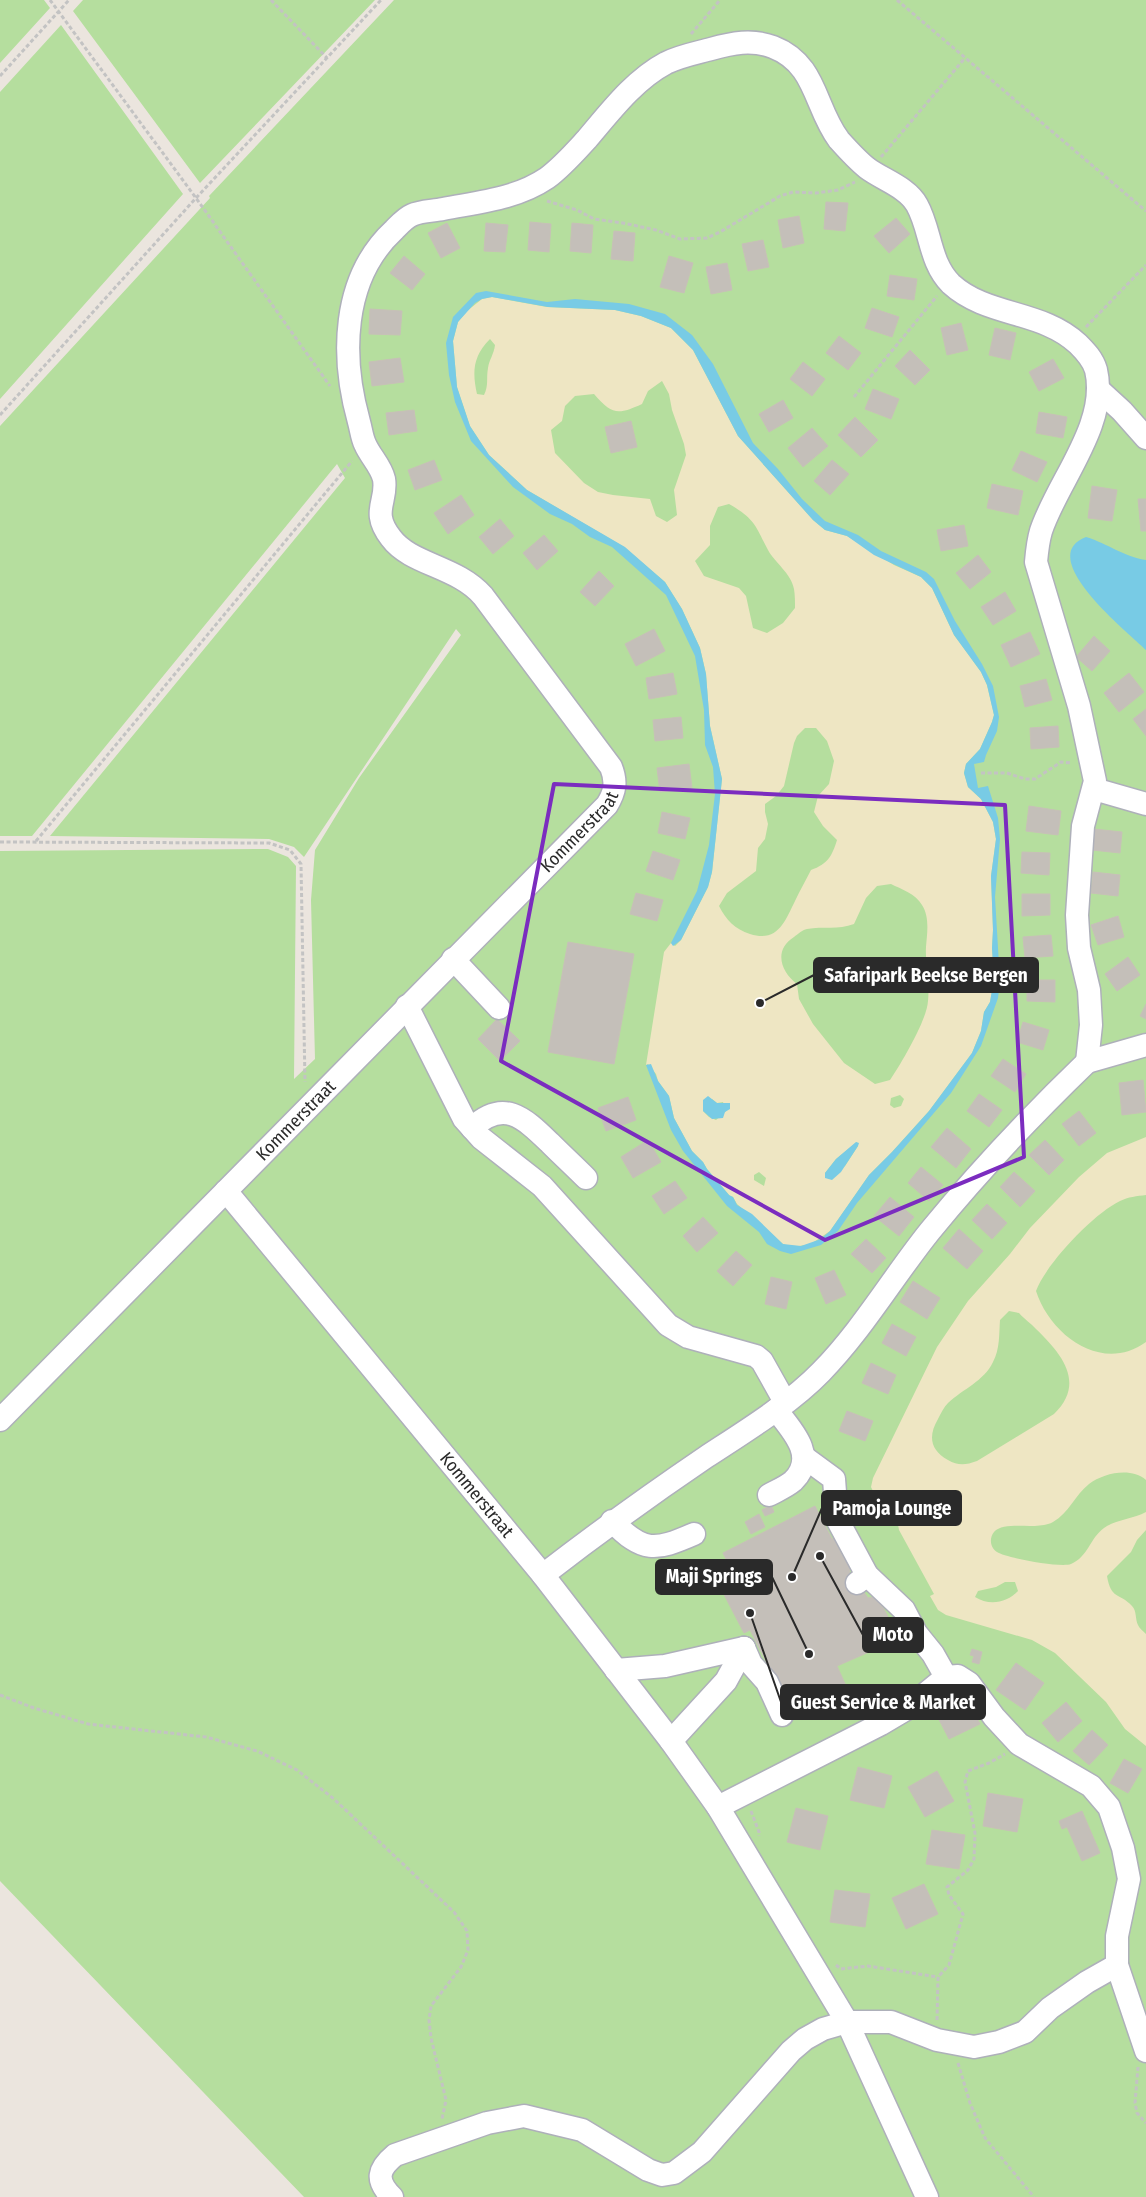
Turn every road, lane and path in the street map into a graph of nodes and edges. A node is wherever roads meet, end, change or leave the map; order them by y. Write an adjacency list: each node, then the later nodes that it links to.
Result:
1 (50, 0): 6 (path)
2 (69, 0): 6 (path)
3 (271, 0): 7 (path)
4 (381, 0): 7 (path)
5 (897, 0): 8 (path)
6 (58, 12): 9 (path); 12 (path)
7 (327, 58): 12 (path)
8 (965, 58): 10 (path); 13 (path)
9 (0, 76)
10 (870, 170): 11 (path); 11 (street, Kommerstraat); 15 (street, Kommerstraat)
11 (523, 192): 22 (street, Kommerstraat)
12 (196, 198): 18 (path); 20 (path)
13 (1146, 211)
14 (1146, 265): 16 (path)
15 (949, 282): 16 (street); 19 (path)
16 (1073, 340): 17 (street)
17 (1098, 389): 21 (street); 23 (street)
18 (336, 394)
19 (854, 397)
20 (0, 414)
21 (1146, 438)
22 (365, 445): 28 (path); 29 (street, Kommerstraat)
23 (1092, 766): 24 (path); 25 (street)
24 (980, 773)
25 (1094, 789): 26 (street); 33 (street)
26 (1146, 804)
27 (0, 842): 28 (path)
28 (36, 842): 34 (path)
29 (454, 959): 30 (street, Kommerstraat); 31 (street)
30 (407, 1006): 34 (street, Kommerstraat); 35 (street)
31 (499, 1008)
32 (1146, 1045): 33 (street)
33 (1087, 1062): 38 (street)
34 (306, 1108): 37 (street, Kommerstraat)
35 (472, 1128): 36 (street); 38 (street)
36 (586, 1178)
37 (226, 1191): 39 (street, Kommerstraat); 44 (street, Kommerstraat)
38 (780, 1406): 40 (street); 42 (street)
39 (0, 1420)
40 (804, 1457): 41 (street); 47 (street)
41 (769, 1495)
42 (612, 1521): 43 (street); 44 (street)
43 (694, 1534)
44 (543, 1575): 46 (street, Kommerstraat)
45 (744, 1648): 46 (street); 49 (street); 50 (street)
46 (616, 1670): 50 (street, Kommerstraat)
47 (946, 1677): 51 (street); 52 (street)
48 (0, 1695): 62 (path)
49 (782, 1715)
50 (671, 1742): 53 (street, Kommerstraat)
51 (1019, 1744): 56 (street); 57 (path)
52 (743, 1795): 53 (street); 54 (path)
53 (718, 1807): 58 (street, Kommerstraat)
54 (758, 1843)
55 (835, 1964): 57 (path)
56 (1117, 1965): 59 (street); 60 (street)
57 (938, 1977): 59 (path)
58 (847, 2022): 59 (street); 62 (street); 64 (street, Kommerstraat)
59 (937, 2040): 65 (path)
60 (1143, 2055): 61 (path)
61 (1146, 2123)
62 (432, 2142): 63 (street)
63 (392, 2197)
64 (928, 2197)
65 (1034, 2197)

